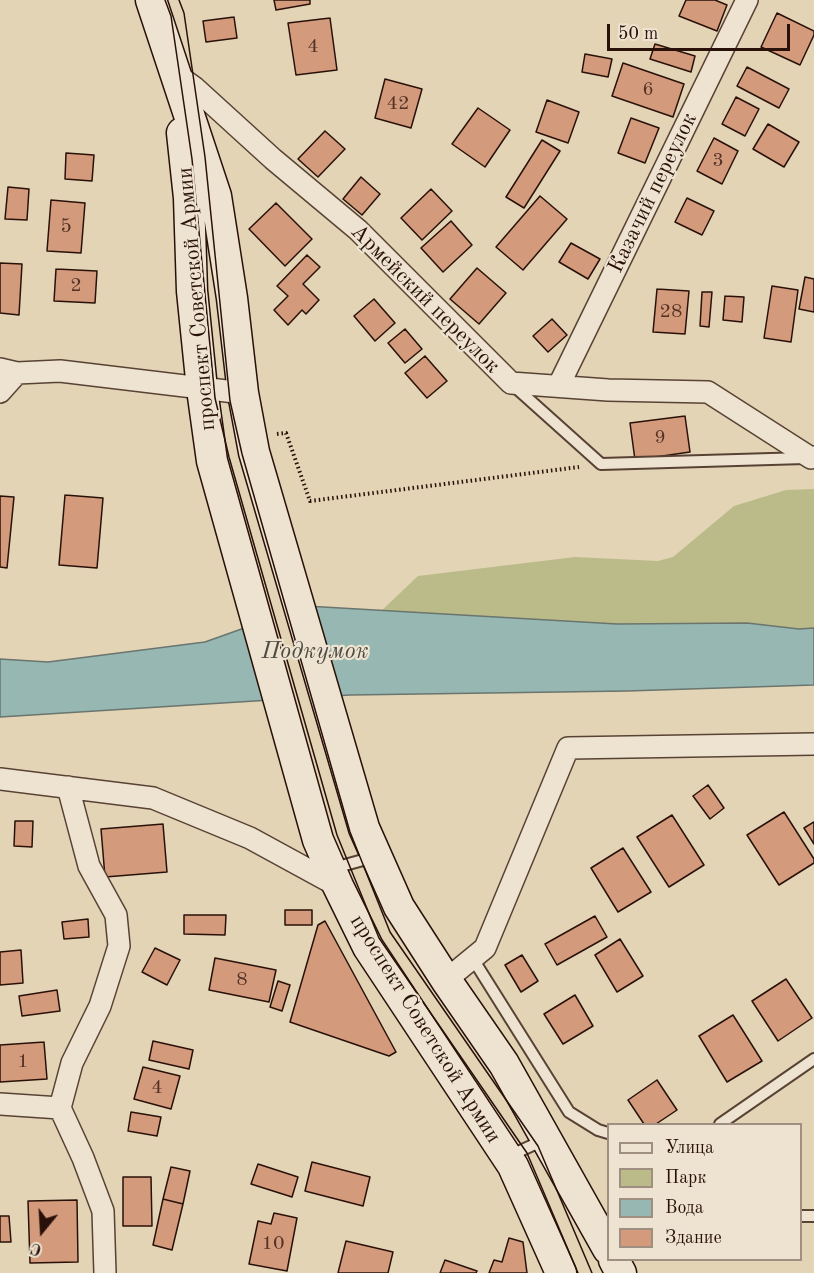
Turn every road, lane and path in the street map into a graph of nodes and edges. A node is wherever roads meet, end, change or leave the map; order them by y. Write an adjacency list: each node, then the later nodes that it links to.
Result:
1 (151, 0): 3 (main road, проспект Советской Армии)
2 (747, 0): 6 (street, Казачий переулок)
3 (177, 75): 5 (street, Армейский переулок); 7 (main road, проспект Советской Армии); 9 (main road, проспект Советской Армии)
4 (9, 371): 7 (street); 8 (street)
5 (511, 383): 6 (street, Армейский переулок); 12 (lane)
6 (559, 385): 11 (street, Армейский переулок)
7 (202, 389): 9 (street); 17 (main road, проспект Советской Армии)
8 (0, 392)
9 (243, 393): 10 (main road, проспект Советской Армии)
10 (261, 444): 12 (path); 16 (main road, проспект Советской Армии)
11 (813, 458): 12 (lane)
12 (601, 464)
13 (814, 744): 18 (street)
14 (0, 779): 15 (street)
15 (68, 787): 17 (street); 22 (street)
16 (377, 856): 17 (lane); 19 (main road, проспект Советской Армии)
17 (334, 877): 26 (main road, проспект Советской Армии)
18 (474, 960): 19 (street); 24 (lane)
19 (446, 980): 25 (main road, проспект Советской Армии)
20 (814, 1059): 23 (lane)
21 (0, 1104): 22 (street)
22 (60, 1108): 28 (street)
23 (723, 1123)
24 (607, 1132)
25 (547, 1139): 26 (lane); 27 (main road, проспект Советской Армии)
26 (507, 1157): 29 (main road, проспект Советской Армии)
27 (607, 1244)
28 (105, 1273)
29 (561, 1273)

